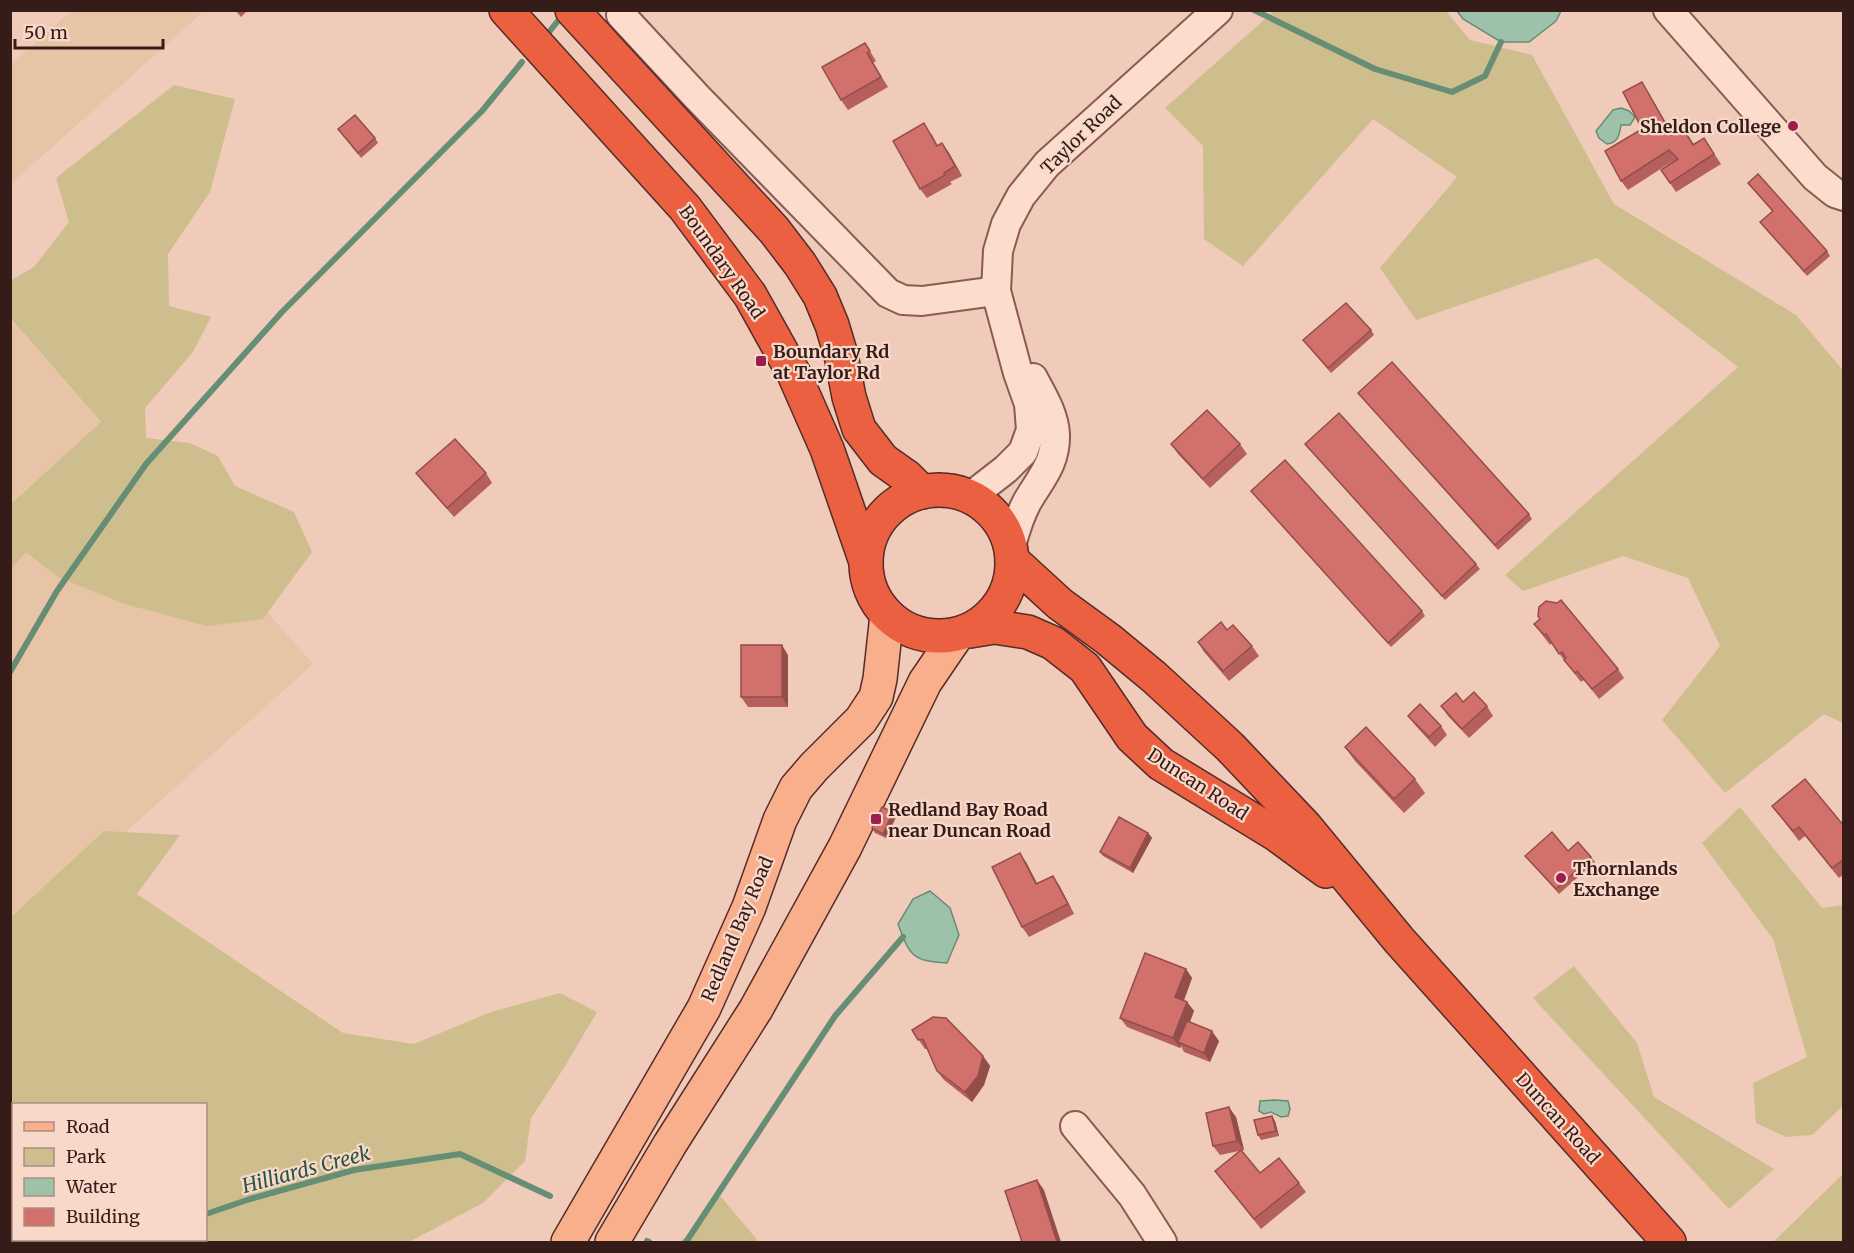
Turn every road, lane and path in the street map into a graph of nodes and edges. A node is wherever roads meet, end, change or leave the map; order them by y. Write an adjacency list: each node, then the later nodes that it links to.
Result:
1 (506, 10): 11 (highway, Boundary Road)
2 (572, 10): 8 (highway)
3 (1218, 10): 7 (street, Taylor Road)
4 (1668, 10): 6 (street)
5 (621, 15): 7 (street)
6 (1844, 196)
7 (996, 291): 9 (street, Taylor Road); 10 (street, Taylor Road)
8 (922, 492): 9 (highway); 11 (highway)
9 (970, 497): 10 (highway)
10 (1012, 554): 13 (highway); 14 (highway, Duncan Road)
11 (865, 559): 12 (highway)
12 (887, 615): 13 (highway); 16 (main road, Redland Bay Road)
13 (964, 633): 14 (highway, Duncan Road); 17 (main road)
14 (1399, 940): 19 (highway, Duncan Road)
15 (1075, 1126): 18 (street)
16 (568, 1242)
17 (612, 1242)
18 (1161, 1242)
19 (1669, 1242)

